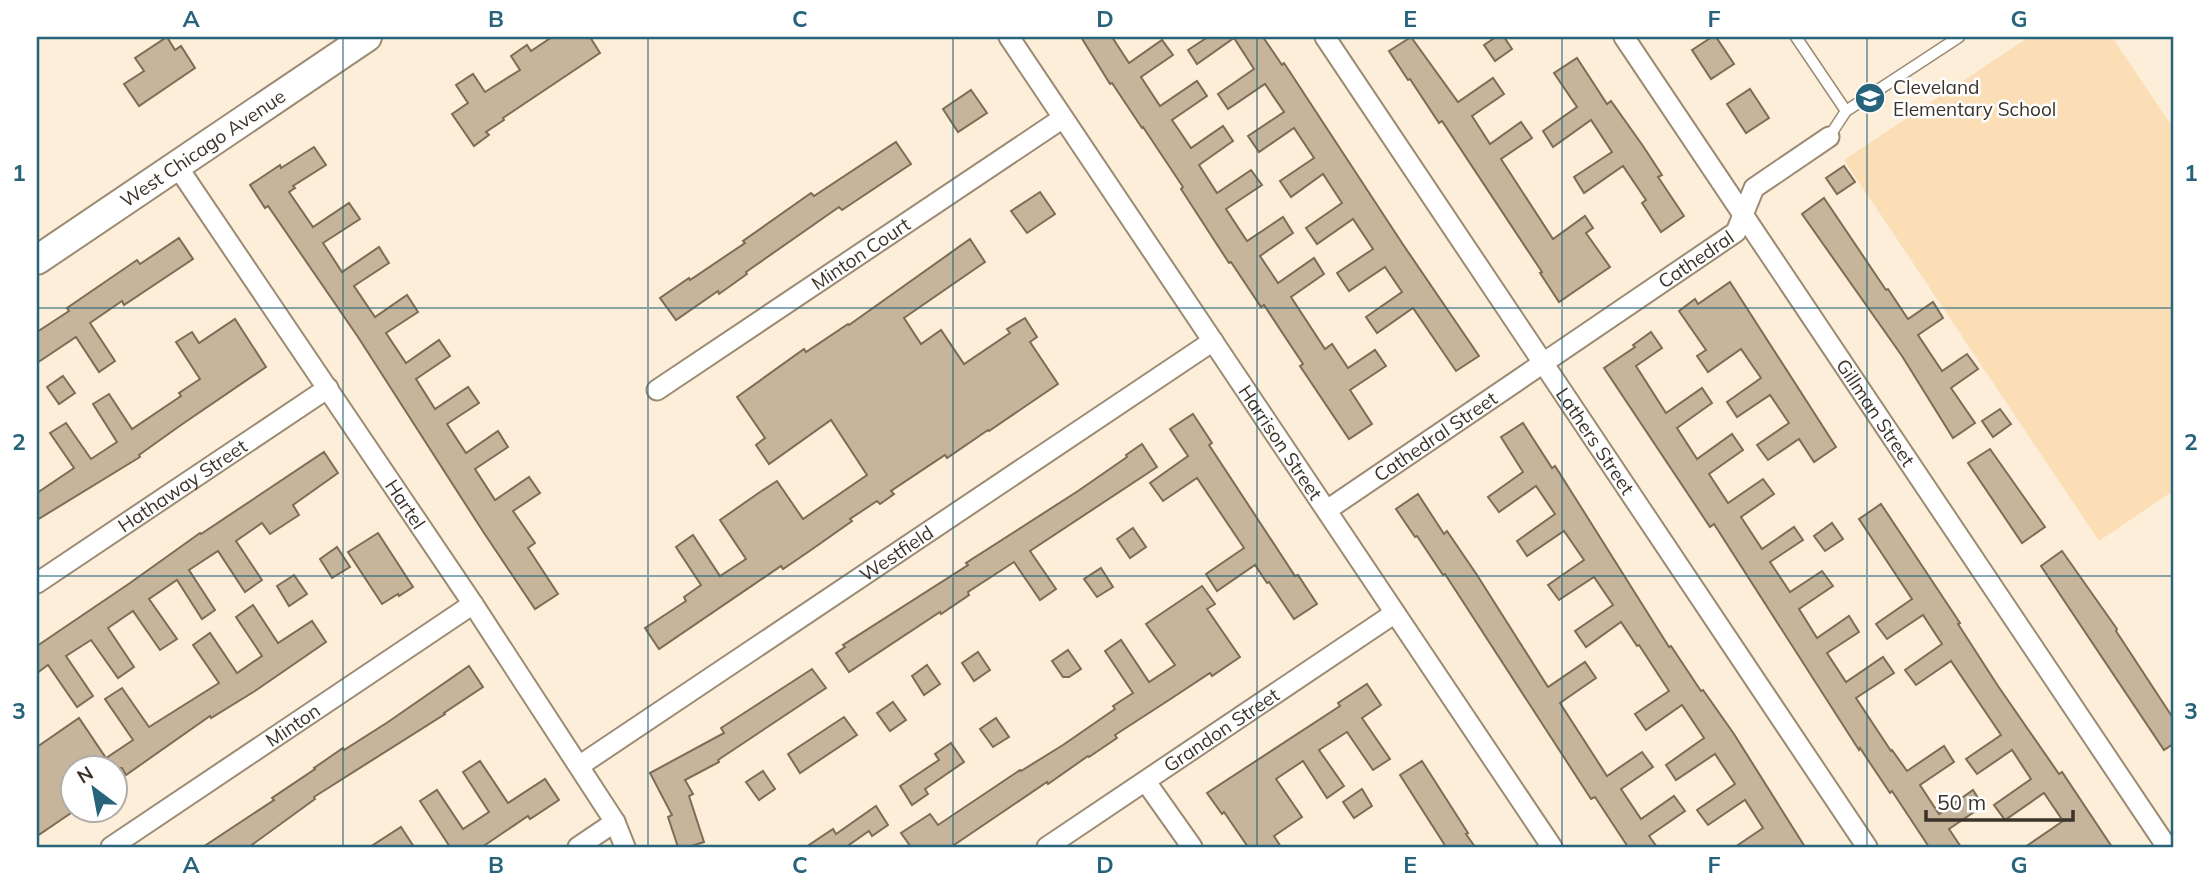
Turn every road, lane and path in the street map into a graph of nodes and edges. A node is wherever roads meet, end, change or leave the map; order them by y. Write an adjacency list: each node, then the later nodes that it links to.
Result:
1 (367, 37): 10 (street, West Chicago Avenue)
2 (1009, 37): 8 (street, Harrison Street)
3 (1325, 37): 14 (street, Lathers Street)
4 (1624, 37): 11 (street, Gillman Street)
5 (1796, 37): 7 (lane)
6 (1959, 37): 7 (lane)
7 (1846, 111): 9 (lane)
8 (1063, 118): 13 (street, Harrison Street); 16 (street, Minton Court)
9 (1829, 137): 11 (street, Cathedral)
10 (177, 166): 12 (street, West Chicago Avenue); 15 (street, Hartel)
11 (1743, 214): 14 (street, Cathedral); 31 (street, Gillman Street)
12 (37, 260)
13 (1213, 341): 17 (street, Harrison Street); 21 (street, Westfield)
14 (1543, 363): 17 (street, Cathedral Street); 30 (street, Lathers Street)
15 (328, 388): 18 (street, Hathaway Street); 19 (street, Hartel)
16 (657, 390)
17 (1327, 510): 20 (street, Harrison Street)
18 (37, 583)
19 (473, 604): 21 (street, Hartel); 24 (street, Minton)
20 (1395, 613): 22 (street, Grandon Street); 29 (street, Harrison Street)
21 (579, 766): 23 (street, Hartel)
22 (1146, 782): 27 (street, Grandon Street); 28 (street)
23 (615, 822): 25 (street); 26 (street, Hartel)
24 (111, 847)
25 (578, 847)
26 (625, 847)
27 (1047, 847)
28 (1192, 847)
29 (1552, 847)
30 (1867, 847)
31 (2167, 847)

